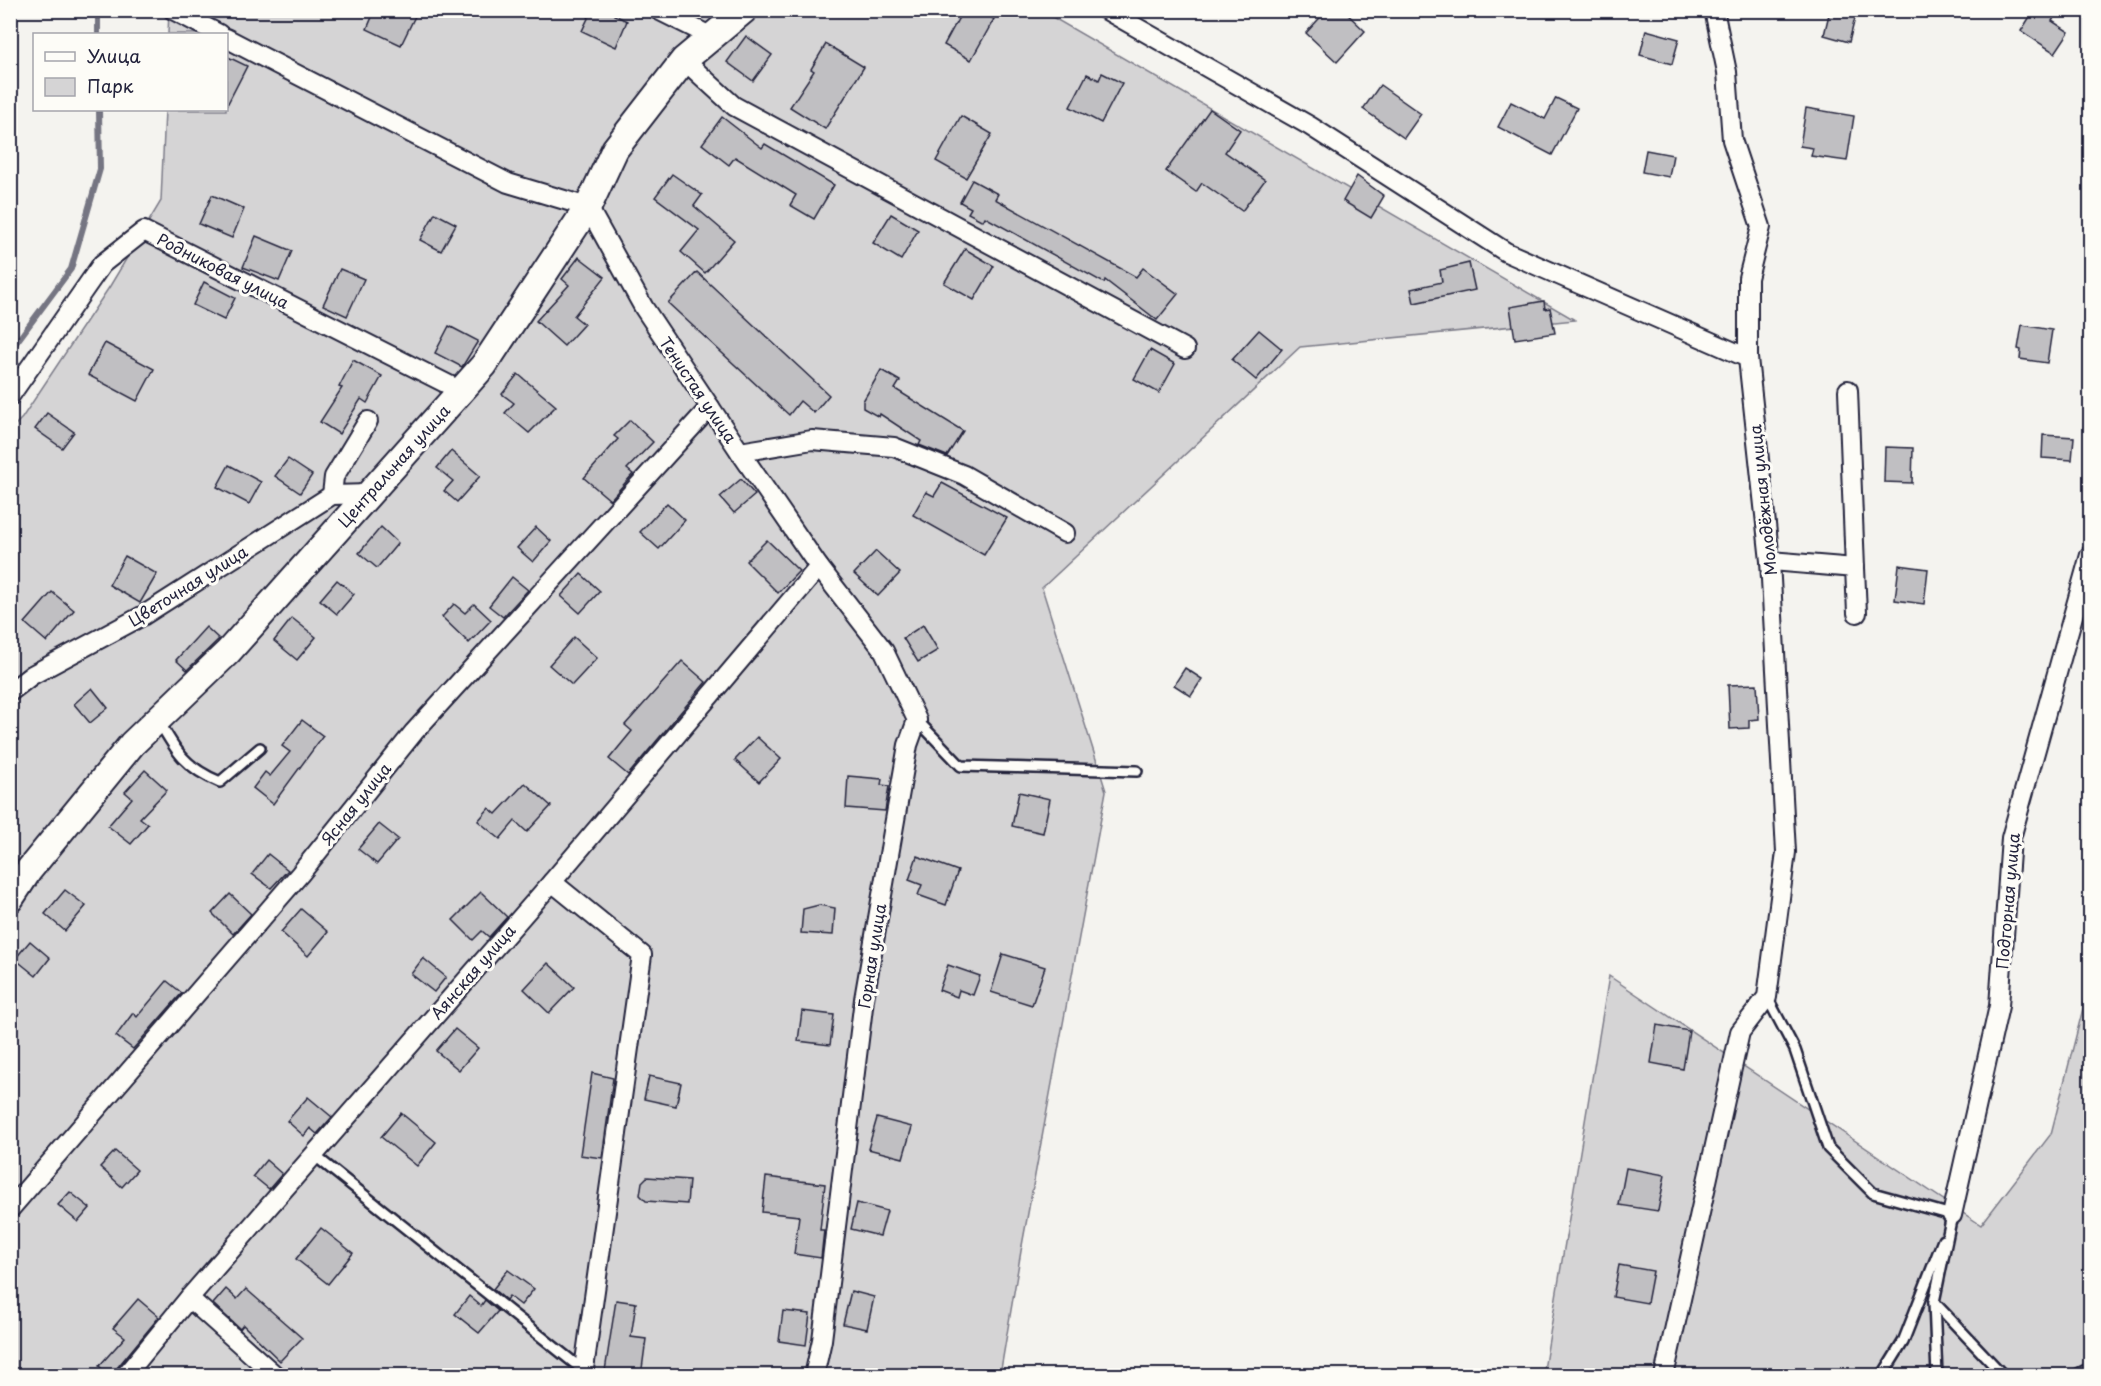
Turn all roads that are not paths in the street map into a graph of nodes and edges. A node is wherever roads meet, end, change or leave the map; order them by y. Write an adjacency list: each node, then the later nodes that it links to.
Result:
1 (173, 10): 6 (street)
2 (658, 10): 7 (street)
3 (744, 10): 7 (main road, Центральная улица)
4 (1106, 10): 12 (street)
5 (1714, 10): 12 (street, Молодёжная улица)
6 (217, 33)
7 (712, 37): 9 (main road, Центральная улица)
8 (228, 39): 10 (street)
9 (684, 60): 10 (main road, Центральная улица); 11 (street)
10 (588, 207): 14 (main road, Центральная улица); 16 (street, Тенистая улица)
11 (1185, 349)
12 (1748, 358): 23 (street, Молодёжная улица)
13 (1848, 390): 25 (street)
14 (461, 391): 15 (street, Родниковая улица); 19 (main road, Центральная улица)
15 (10, 396)
16 (710, 407): 18 (street, Тенистая улица); 36 (street, Ясная улица)
17 (368, 421): 20 (street)
18 (740, 452): 21 (street); 24 (street, Тенистая улица)
19 (369, 494): 20 (street); 28 (main road, Центральная улица)
20 (332, 495): 27 (street, Цветочная улица)
21 (1065, 534)
22 (2091, 555): 37 (street, Подгорная улица)
23 (1770, 561): 25 (street); 34 (street, Молодёжная улица)
24 (819, 567): 29 (street); 32 (street, Аянская улица)
25 (1855, 568): 26 (street)
26 (1857, 614)
27 (10, 692)
28 (158, 719): 30 (lane); 33 (main road, Центральная улица)
29 (917, 720): 31 (lane); 44 (street, Горная улица)
30 (260, 748)
31 (1137, 771)
32 (552, 882): 35 (street, Аянская улица); 41 (street)
33 (10, 899)
34 (1767, 997): 37 (lane); 45 (street)
35 (314, 1155): 38 (street, Аянская улица); 41 (lane)
36 (10, 1209)
37 (1952, 1215): 39 (lane); 46 (lane)
38 (189, 1298): 42 (street, Аянская улица); 43 (street)
39 (1934, 1302): 47 (lane); 48 (lane)
40 (2091, 1368): 49 (lane)
41 (583, 1373)
42 (125, 1376)
43 (276, 1376)
44 (814, 1376)
45 (1664, 1376)
46 (1882, 1376)
47 (1936, 1376)
48 (2004, 1376)
49 (2074, 1376)

